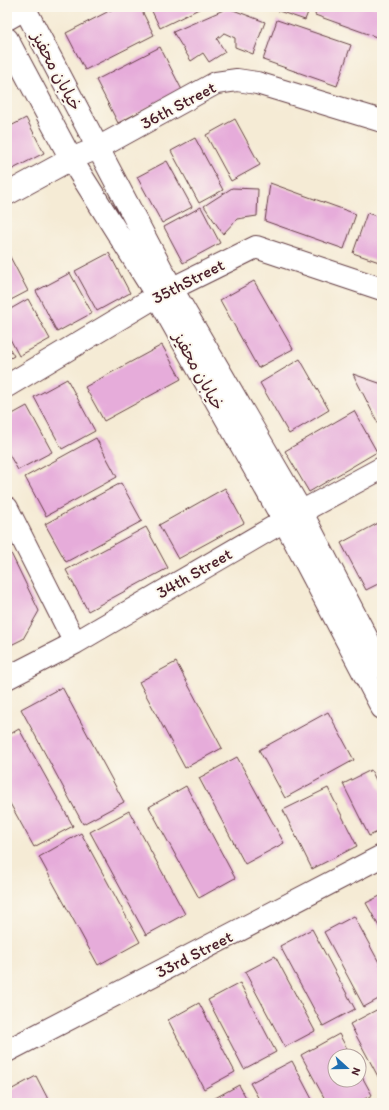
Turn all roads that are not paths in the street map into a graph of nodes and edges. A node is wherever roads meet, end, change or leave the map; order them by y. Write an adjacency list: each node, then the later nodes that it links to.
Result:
1 (21, 10): 4 (street, خیابان محفیز)
2 (7, 38): 5 (street, خیابان محفیز)
3 (382, 121): 4 (street, 36th Street)
4 (98, 148): 5 (street, 36th Street); 8 (street, خیابان محفیز)
5 (71, 159): 6 (street, 36th Street); 8 (street, خیابان محفیز)
6 (7, 194)
7 (382, 289): 8 (street, 35thStreet)
8 (164, 292): 9 (street, 35thStreet); 12 (street, خیابان محفیز)
9 (7, 386)
10 (382, 468): 12 (street, 34th Street)
11 (7, 508): 13 (street)
12 (292, 516): 13 (street, 34th Street); 14 (street); 16 (street, خیابان محفیز)
13 (75, 643): 15 (street, 34th Street)
14 (382, 667)
15 (7, 678)
16 (382, 708)
17 (382, 856): 18 (street, 33rd Street)
18 (7, 1051)

